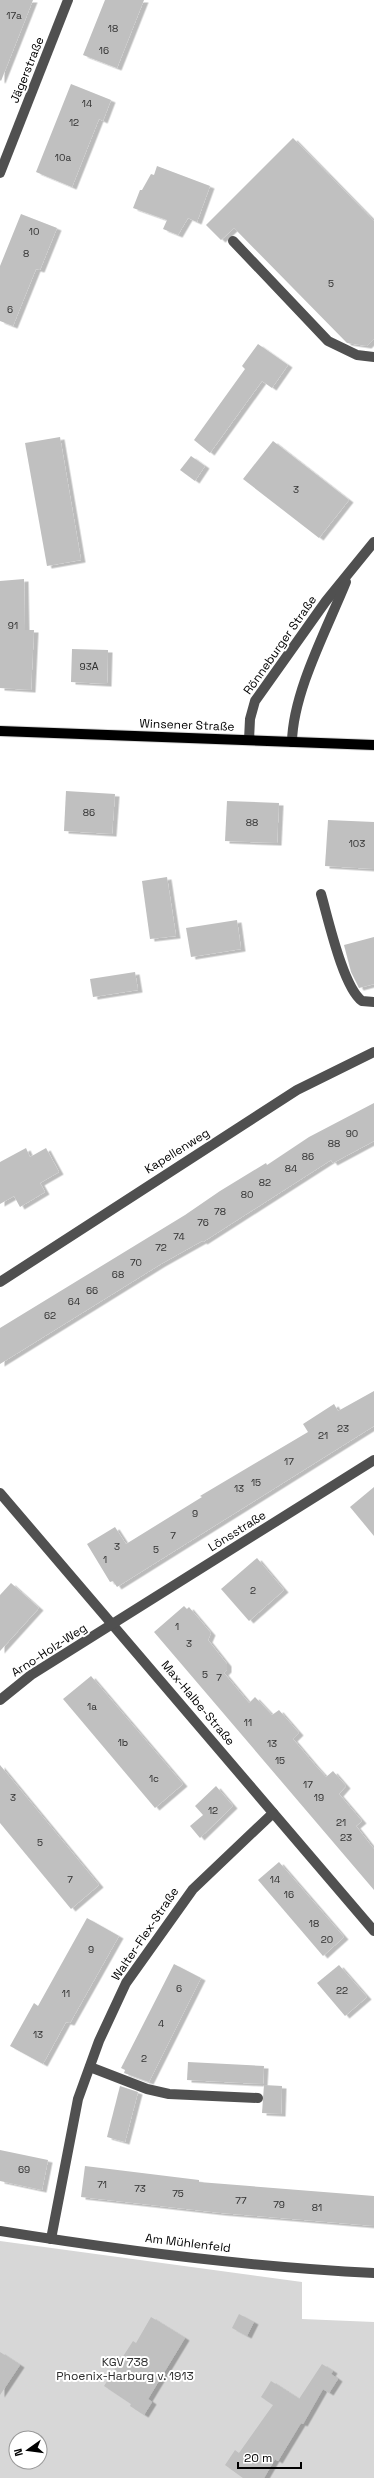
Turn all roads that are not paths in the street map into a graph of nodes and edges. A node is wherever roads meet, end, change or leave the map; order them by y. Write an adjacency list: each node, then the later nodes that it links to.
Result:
1 (68, 0): 2 (street, Jägerstraße)
2 (0, 173)
3 (233, 241): 4 (street)
4 (374, 357)
5 (374, 542): 6 (street, Rönneburger Straße)
6 (350, 572): 8 (street, Rönneburger Straße); 9 (street, Rönneburger Straße)
7 (0, 731): 8 (main road, Winsener Straße)
8 (249, 740): 9 (main road, Winsener Straße)
9 (292, 742): 10 (main road, Winsener Straße)
10 (374, 745)
11 (321, 894): 12 (street)
12 (374, 1002)
13 (374, 1052): 14 (street, Kapellenweg)
14 (0, 1282)
15 (374, 1460): 17 (street, Lönsstraße)
16 (0, 1493): 17 (street, Max-Halbe-Straße)
17 (113, 1623): 18 (street, Arno-Holz-Weg); 19 (street, Max-Halbe-Straße)
18 (0, 1700)
19 (273, 1813): 20 (street, Max-Halbe-Straße); 21 (street, Walter-Flex-Straße)
20 (374, 1931)
21 (90, 2066): 22 (street); 24 (street, Walter-Flex-Straße)
22 (258, 2098)
23 (0, 2231): 24 (street, Am Mühlenfeld)
24 (51, 2239): 25 (street, Am Mühlenfeld)
25 (374, 2273)

